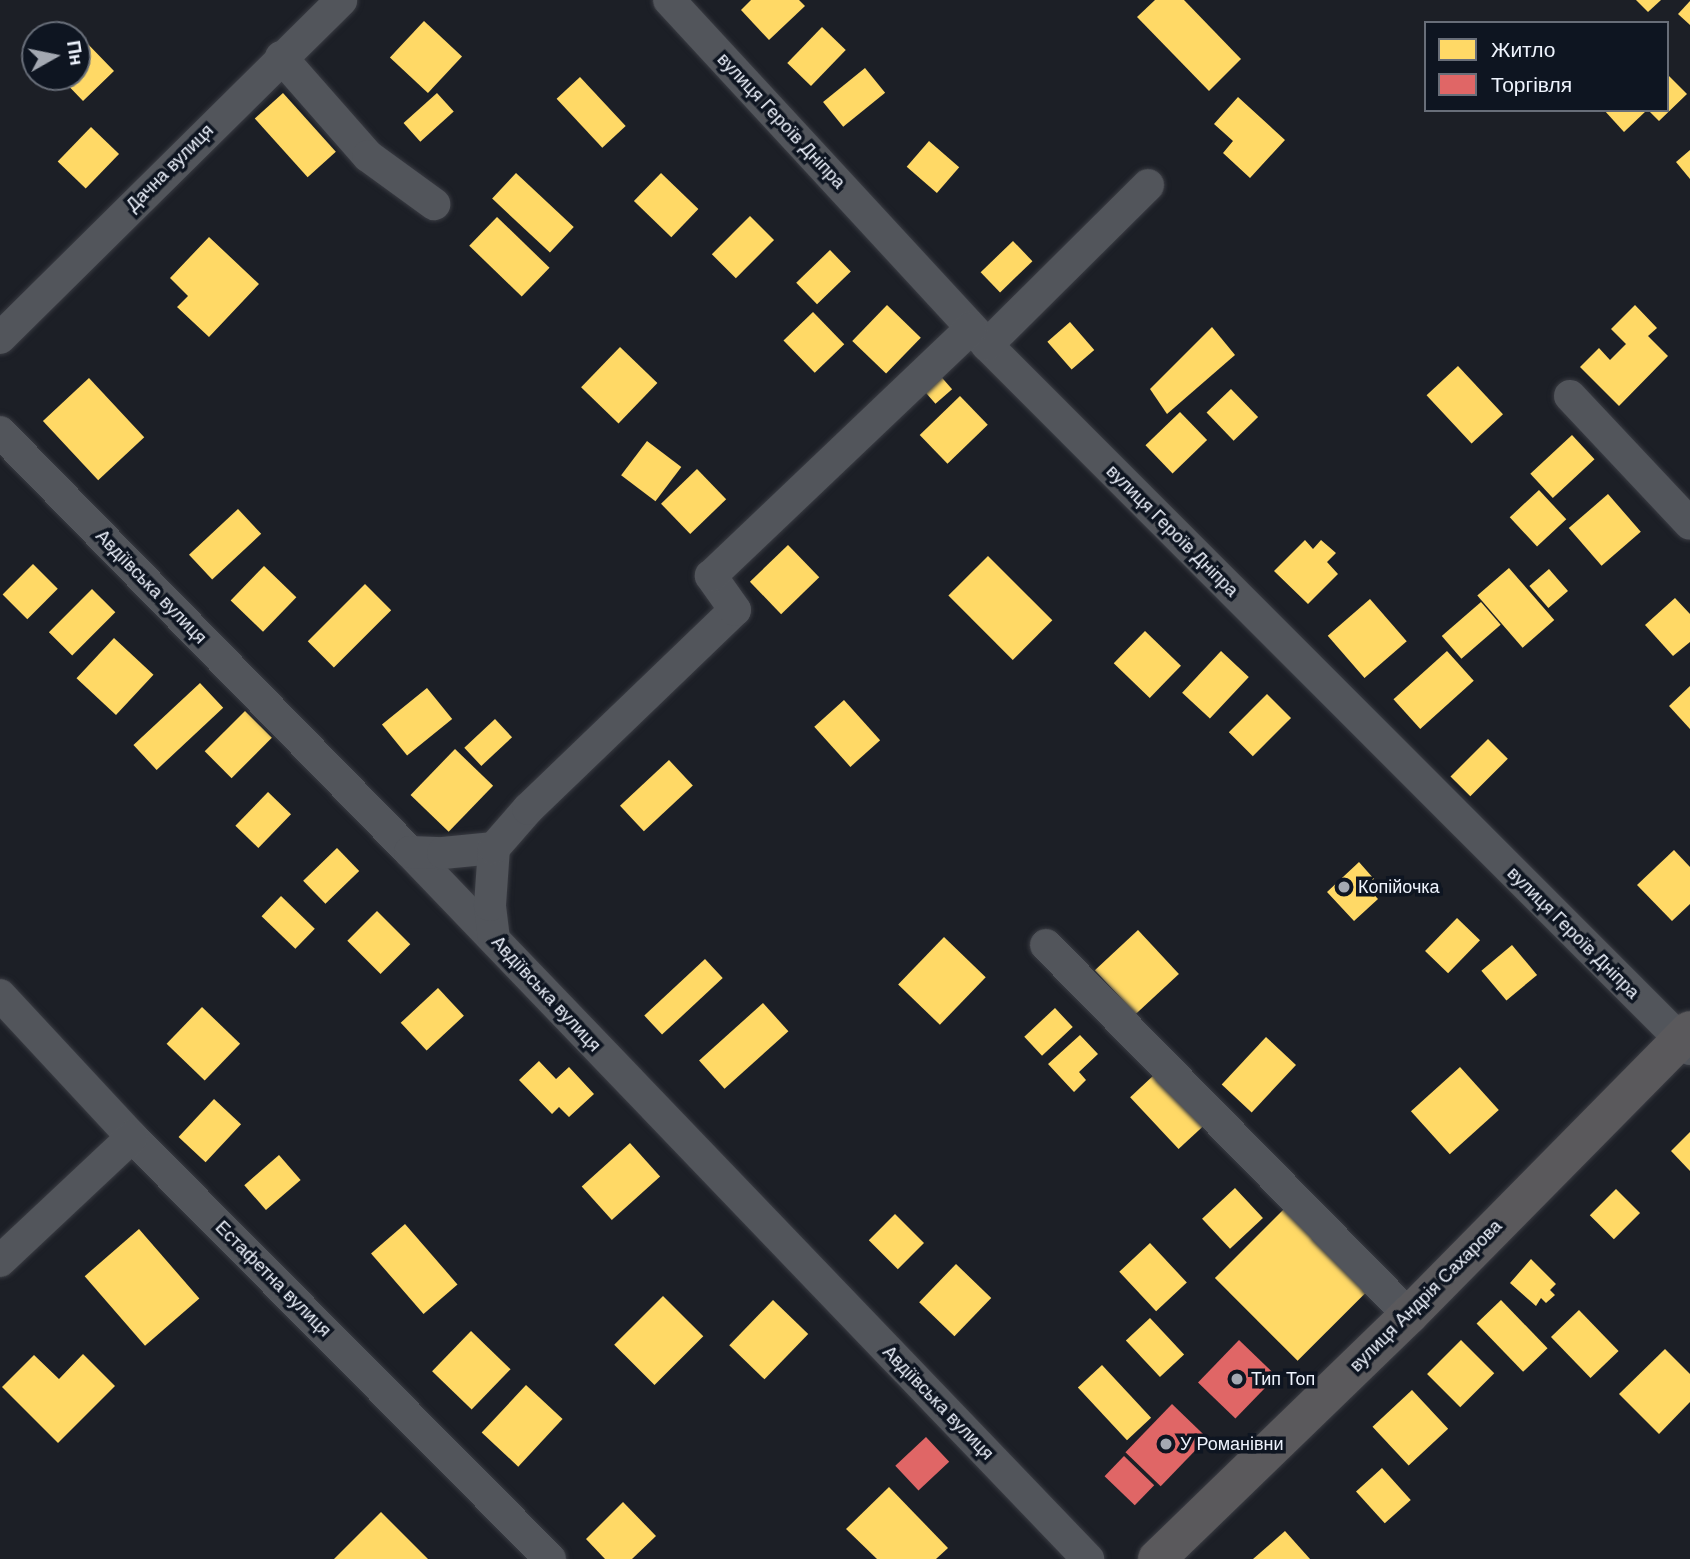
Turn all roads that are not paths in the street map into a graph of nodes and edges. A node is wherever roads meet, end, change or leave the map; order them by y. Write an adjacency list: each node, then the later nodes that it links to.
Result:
1 (341, 0): 3 (street, Дачна вулиця)
2 (669, 0): 6 (street, вулиця Героїв Дніпра)
3 (281, 57): 5 (street); 7 (street, Дачна вулиця)
4 (1148, 185): 6 (street)
5 (434, 204)
6 (979, 337): 11 (street); 16 (street, вулиця Героїв Дніпра)
7 (0, 338)
8 (1570, 396): 10 (street)
9 (0, 432): 12 (street, Авдіївська вулиця)
10 (1690, 524)
11 (494, 848): 12 (street); 13 (street)
12 (410, 852): 13 (street, Авдіївська вулиця)
13 (494, 939): 21 (street, Авдіївська вулиця)
14 (1046, 945): 19 (street)
15 (0, 995): 17 (street, Естафетна вулиця)
16 (1687, 1039): 19 (main road, вулиця Андрія Сахарова)
17 (132, 1137): 18 (street); 20 (street, Естафетна вулиця)
18 (0, 1261)
19 (1409, 1315): 22 (main road, вулиця Андрія Сахарова)
20 (550, 1559)
21 (1088, 1559)
22 (1157, 1559)

